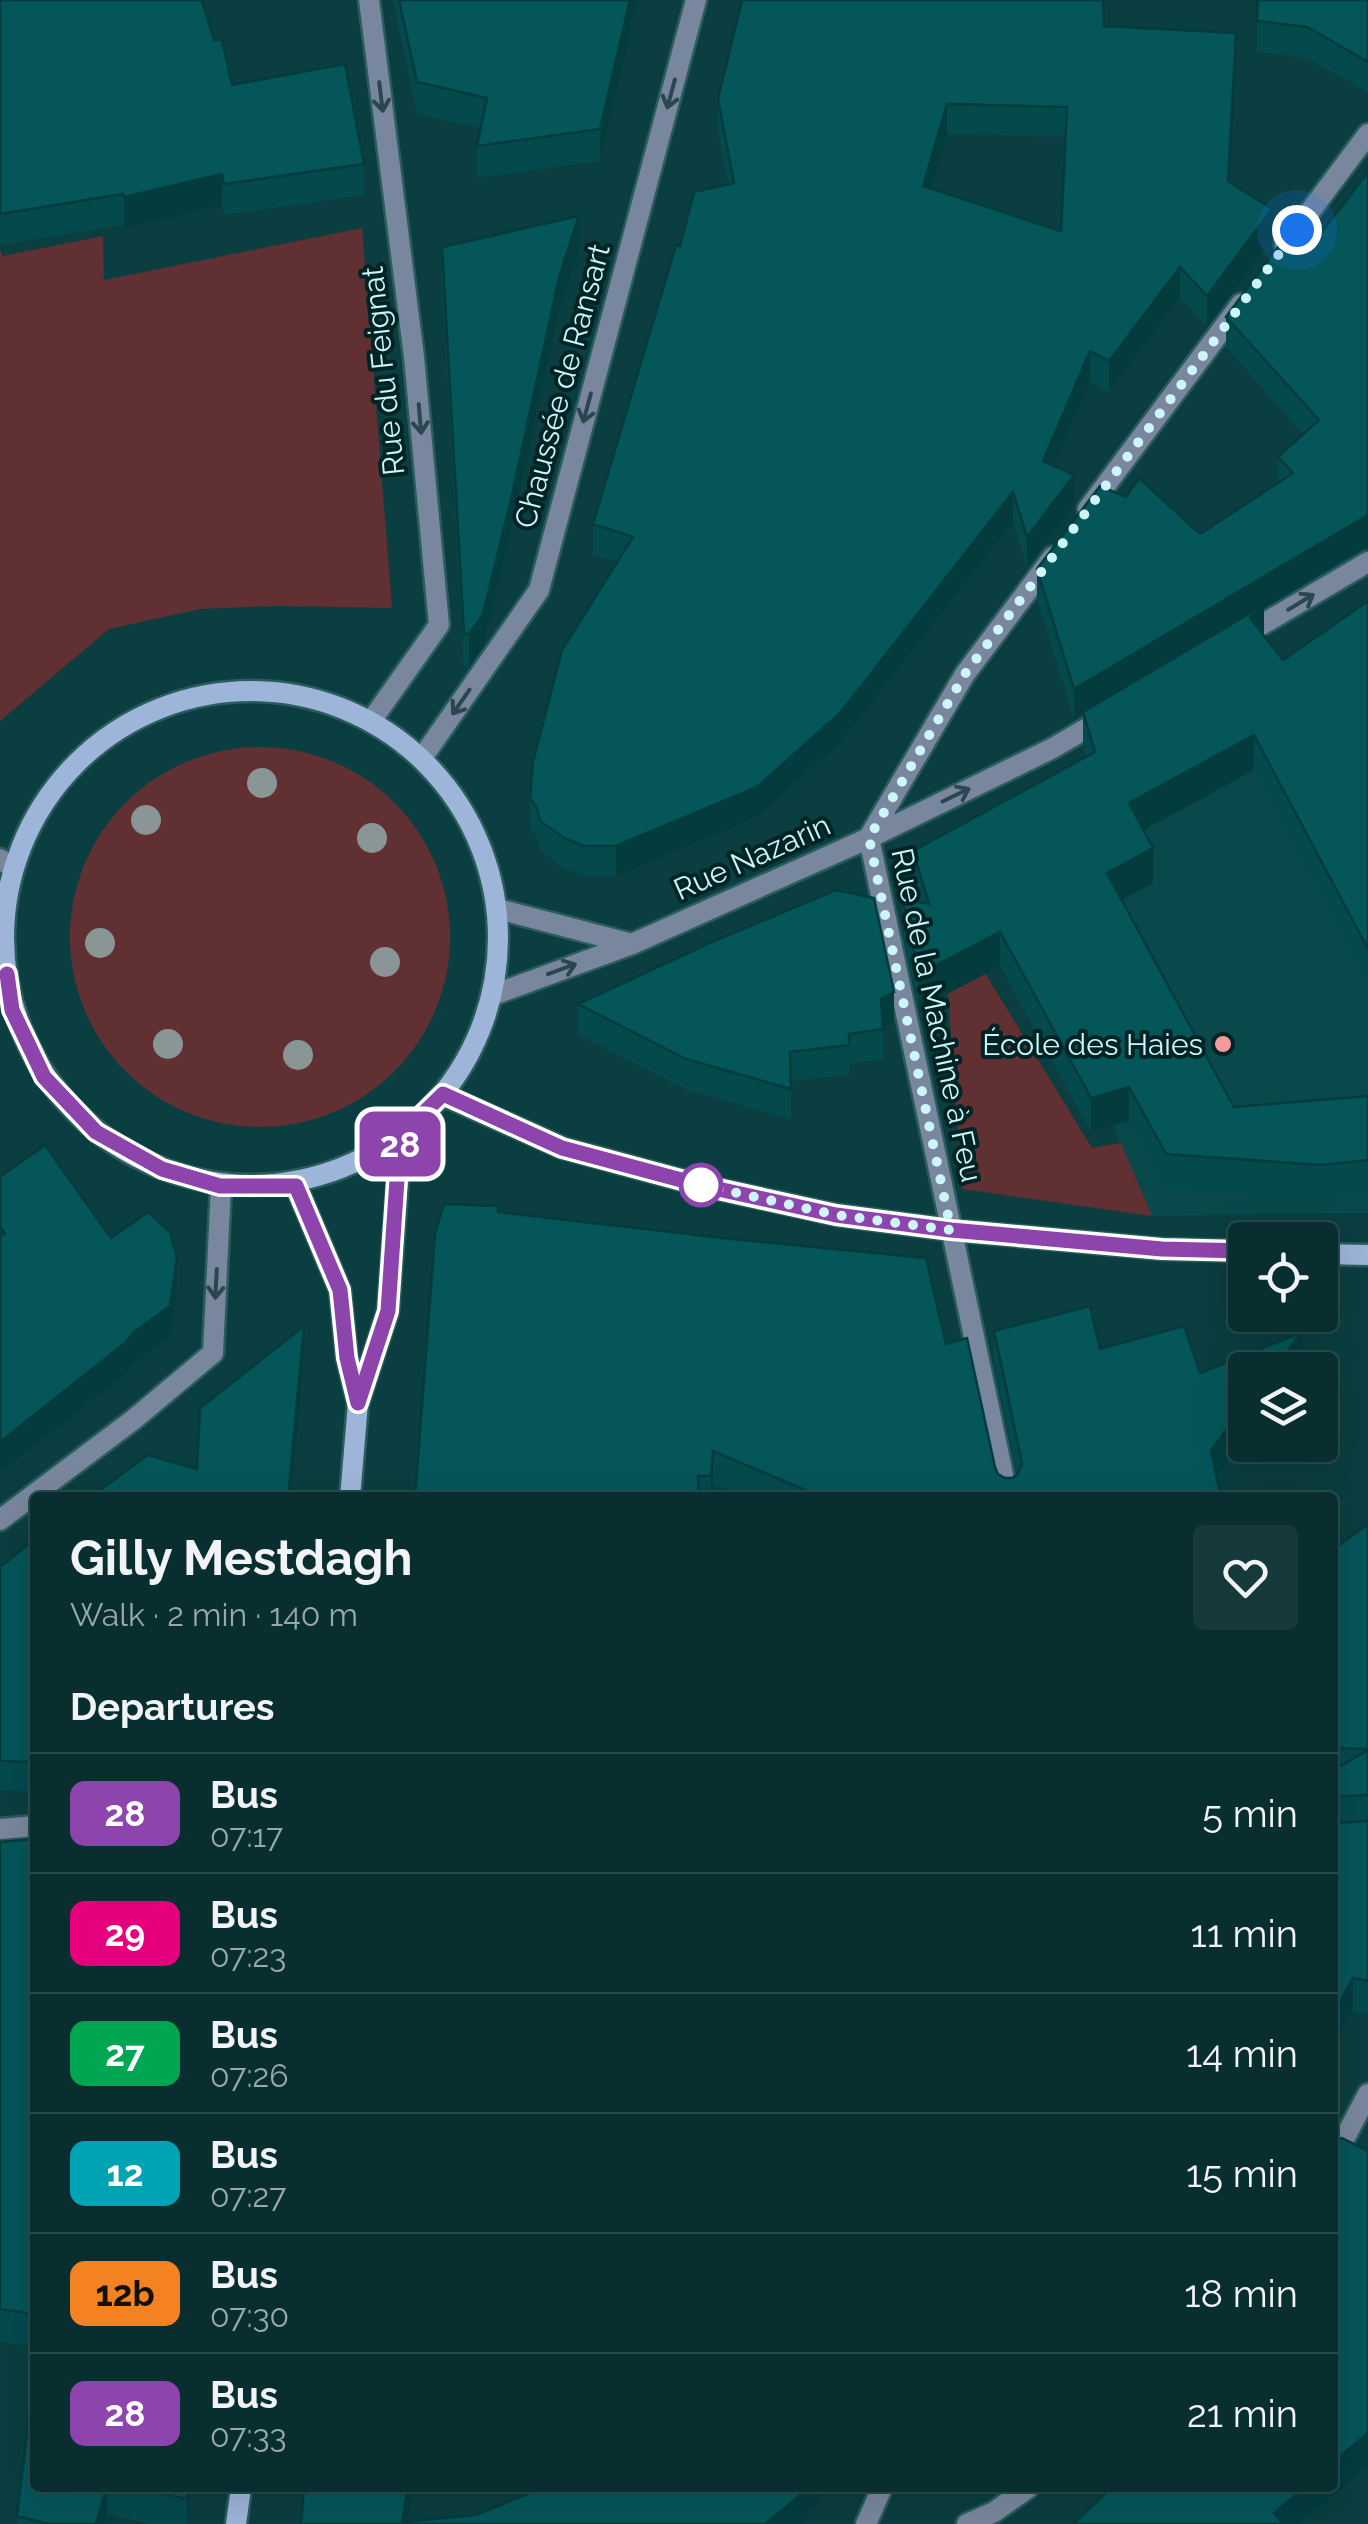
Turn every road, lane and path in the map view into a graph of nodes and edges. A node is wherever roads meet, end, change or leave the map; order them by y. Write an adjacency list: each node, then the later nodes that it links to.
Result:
1 (370, 0): 9 (street, Rue du Feignat, one-way to 9)
2 (696, 0): 10 (street, Chaussée de Ransart, one-way to 10)
3 (1368, 134): 4 (street)
4 (1273, 261)
5 (1250, 293): 11 (street)
6 (1368, 562): 7 (street, one-way to 6)
7 (1215, 652)
8 (1113, 712): 11 (street, Rue Nazarin, one-way to 8)
9 (374, 716): 10 (main road); 12 (main road)
10 (422, 758): 13 (main road)
11 (869, 838): 14 (street, Rue Nazarin); 21 (street, Rue de la Machine à Feu)
12 (6, 863): 16 (main road)
13 (498, 909): 14 (street); 15 (main road)
14 (632, 944): 15 (street, Rue Nazarin, one-way to 14)
15 (493, 995): 17 (main road)
16 (6, 1010): 19 (main road)
17 (443, 1094): 18 (main road); 21 (main road)
18 (400, 1136): 20 (main road); 25 (main road)
19 (220, 1186): 20 (main road); 26 (street, one-way to 26)
20 (296, 1186): 25 (main road)
21 (951, 1230): 22 (main road); 28 (street, Rue de la Machine à Feu)
22 (1228, 1251)
23 (1338, 1254): 24 (main road)
24 (1368, 1255)
25 (358, 1403): 27 (main road)
26 (37, 1492)
27 (351, 1492)
28 (1007, 1492)
29 (30, 1497): 30 (street, one-way to 30)
30 (0, 1520)
31 (30, 1826): 32 (street)
32 (0, 1829)
33 (1368, 2094): 34 (street)
34 (1338, 2151)
35 (240, 2492): 38 (main road)
36 (880, 2492): 39 (street)
37 (1022, 2492): 40 (street)
38 (236, 2524)
39 (866, 2524)
40 (967, 2524)

